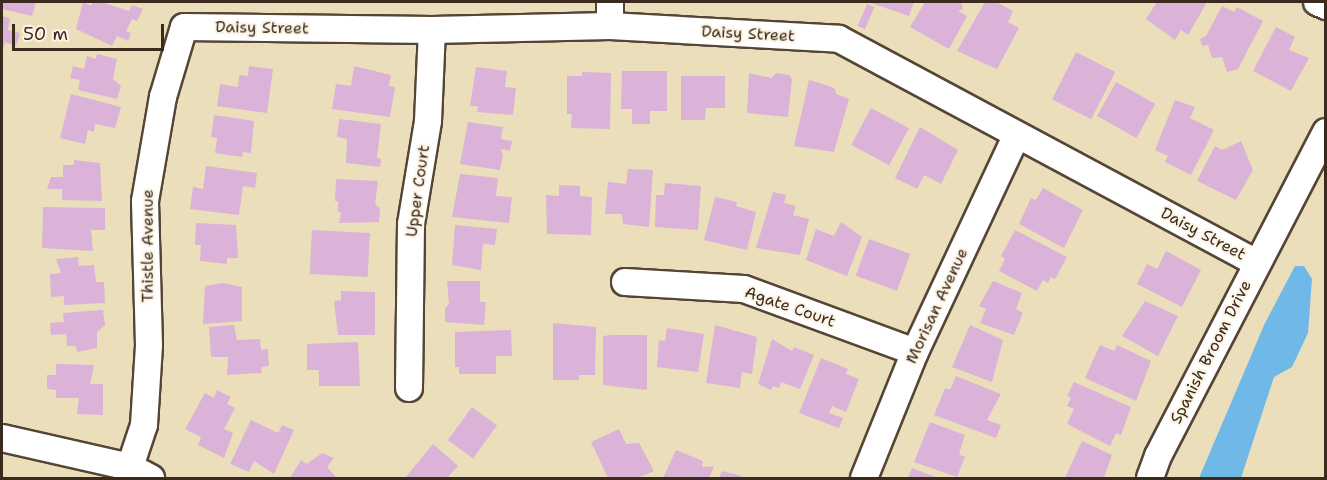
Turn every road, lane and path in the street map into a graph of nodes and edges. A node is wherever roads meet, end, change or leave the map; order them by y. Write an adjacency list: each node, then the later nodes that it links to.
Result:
1 (1317, 2): 2 (street)
2 (1326, 6)
3 (610, 14): 5 (street, Daisy Street); 7 (street, Daisy Street)
4 (184, 27): 5 (street, Daisy Street); 13 (street, Thistle Avenue)
5 (432, 30): 11 (street, Upper Court)
6 (1326, 132): 8 (street, Spanish Broom Drive)
7 (1016, 136): 8 (street, Daisy Street); 10 (street, Morisan Avenue)
8 (1256, 263): 15 (street, Spanish Broom Drive)
9 (625, 282): 10 (street, Agate Court)
10 (915, 352): 14 (street, Morisan Avenue)
11 (409, 388)
12 (2, 438): 13 (street)
13 (140, 473)
14 (864, 478)
15 (1150, 478)

